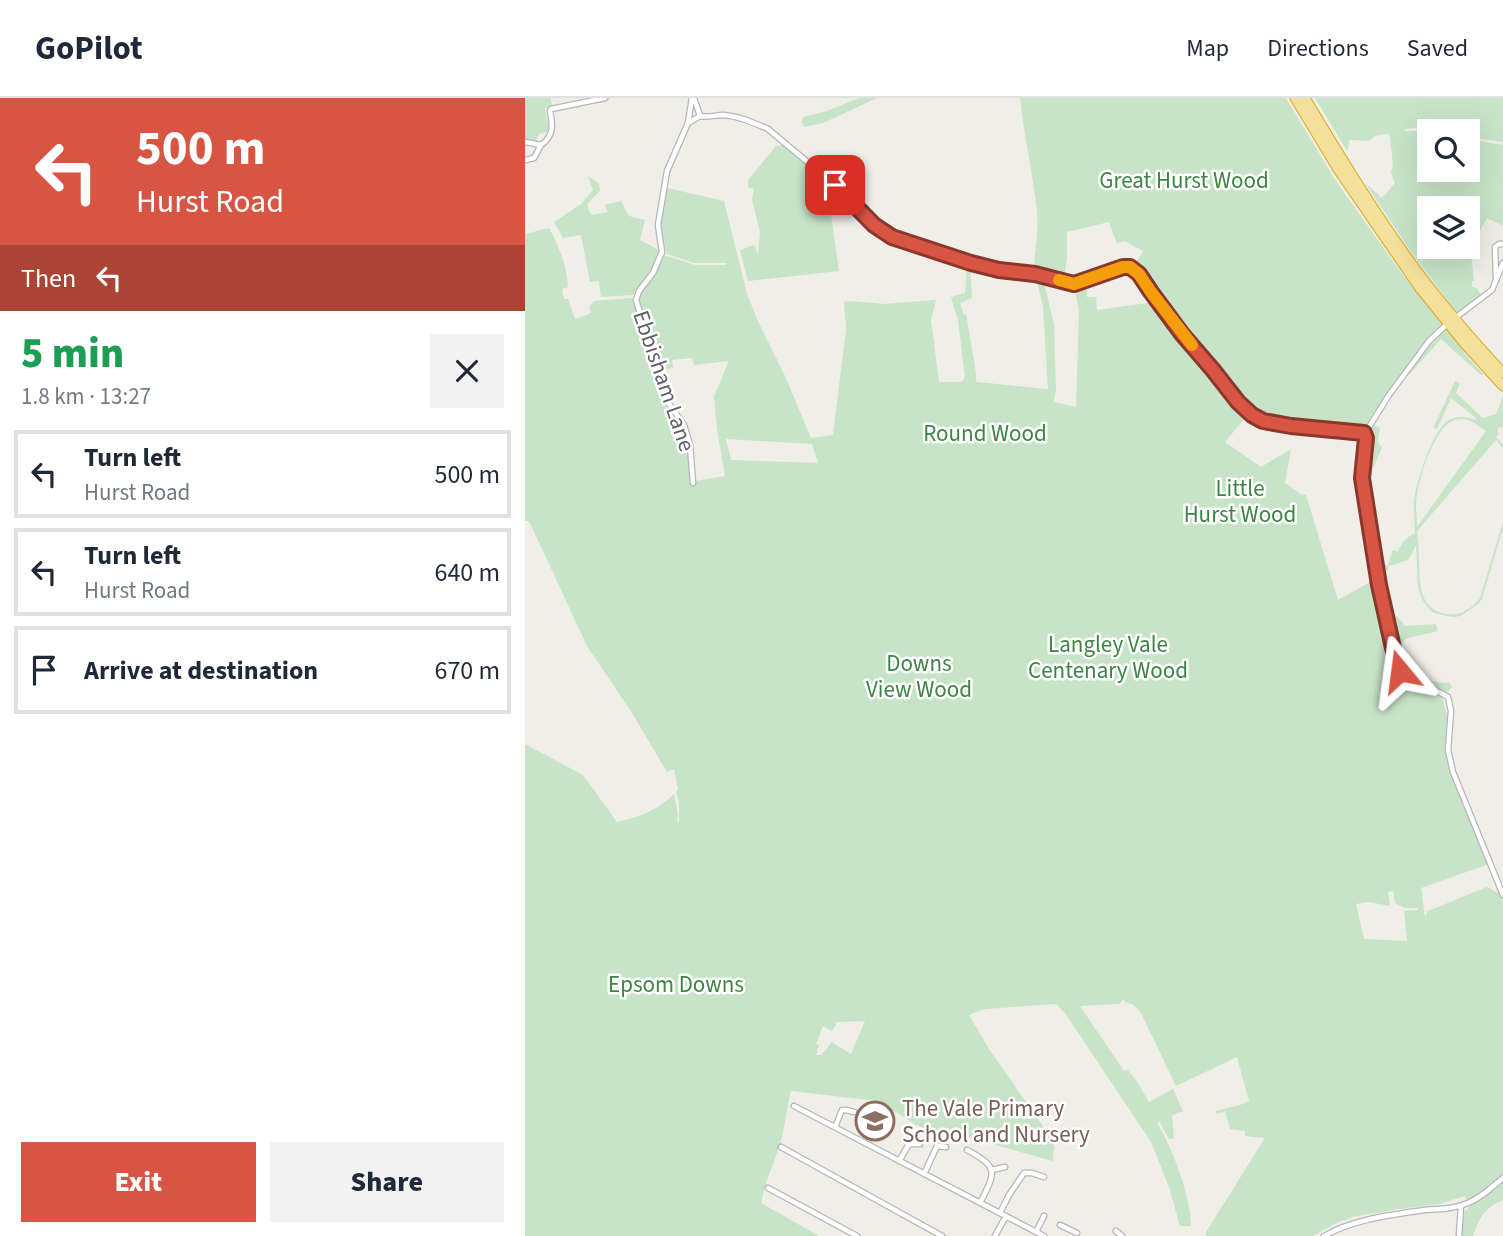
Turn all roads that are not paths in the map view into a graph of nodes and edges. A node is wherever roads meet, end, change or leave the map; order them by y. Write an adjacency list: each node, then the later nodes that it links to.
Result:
1 (604, 98): 9 (street)
2 (693, 98): 5 (street, Ebbisham Lane); 6 (street, Ebbisham Lane)
3 (1295, 98): 17 (highway)
4 (1305, 98): 16 (highway)
5 (699, 114): 6 (street); 7 (street); 19 (street)
6 (690, 116): 7 (street, Ebbisham Lane)
7 (688, 123): 21 (street, Ebbisham Lane)
8 (525, 142): 9 (street)
9 (541, 145): 10 (street)
10 (525, 160)
11 (1503, 244): 13 (street)
12 (1503, 263): 13 (street)
13 (1496, 279): 14 (street)
14 (1459, 315)
15 (1445, 326): 18 (street)
16 (1503, 373)
17 (1503, 386)
18 (1369, 426): 19 (street); 20 (street)
19 (1359, 432): 20 (street)
20 (1366, 438): 22 (street)
21 (693, 484)
22 (1503, 895)
23 (794, 1106): 25 (street)
24 (853, 1112): 25 (street)
25 (835, 1127): 30 (street)
26 (912, 1143): 30 (street)
27 (781, 1147): 47 (street)
28 (946, 1147): 33 (street)
29 (967, 1150): 32 (street)
30 (899, 1161): 33 (street)
31 (1005, 1167): 32 (street)
32 (992, 1170): 37 (street)
33 (924, 1174): 37 (street)
34 (1044, 1178): 39 (street)
35 (1503, 1178): 38 (street)
36 (768, 1188): 46 (street)
37 (980, 1203): 39 (street)
38 (1461, 1206): 52 (street); 53 (street)
39 (1003, 1214): 44 (street); 48 (street)
40 (1044, 1216): 44 (street)
41 (1060, 1224): 42 (street)
42 (1069, 1230): 45 (street); 50 (street)
43 (1116, 1231): 51 (street)
44 (1037, 1232): 49 (street)
45 (1077, 1233)
46 (857, 1236)
47 (942, 1236)
48 (995, 1236)
49 (1044, 1236)
50 (1066, 1236)
51 (1122, 1236)
52 (1324, 1236)
53 (1459, 1236)

